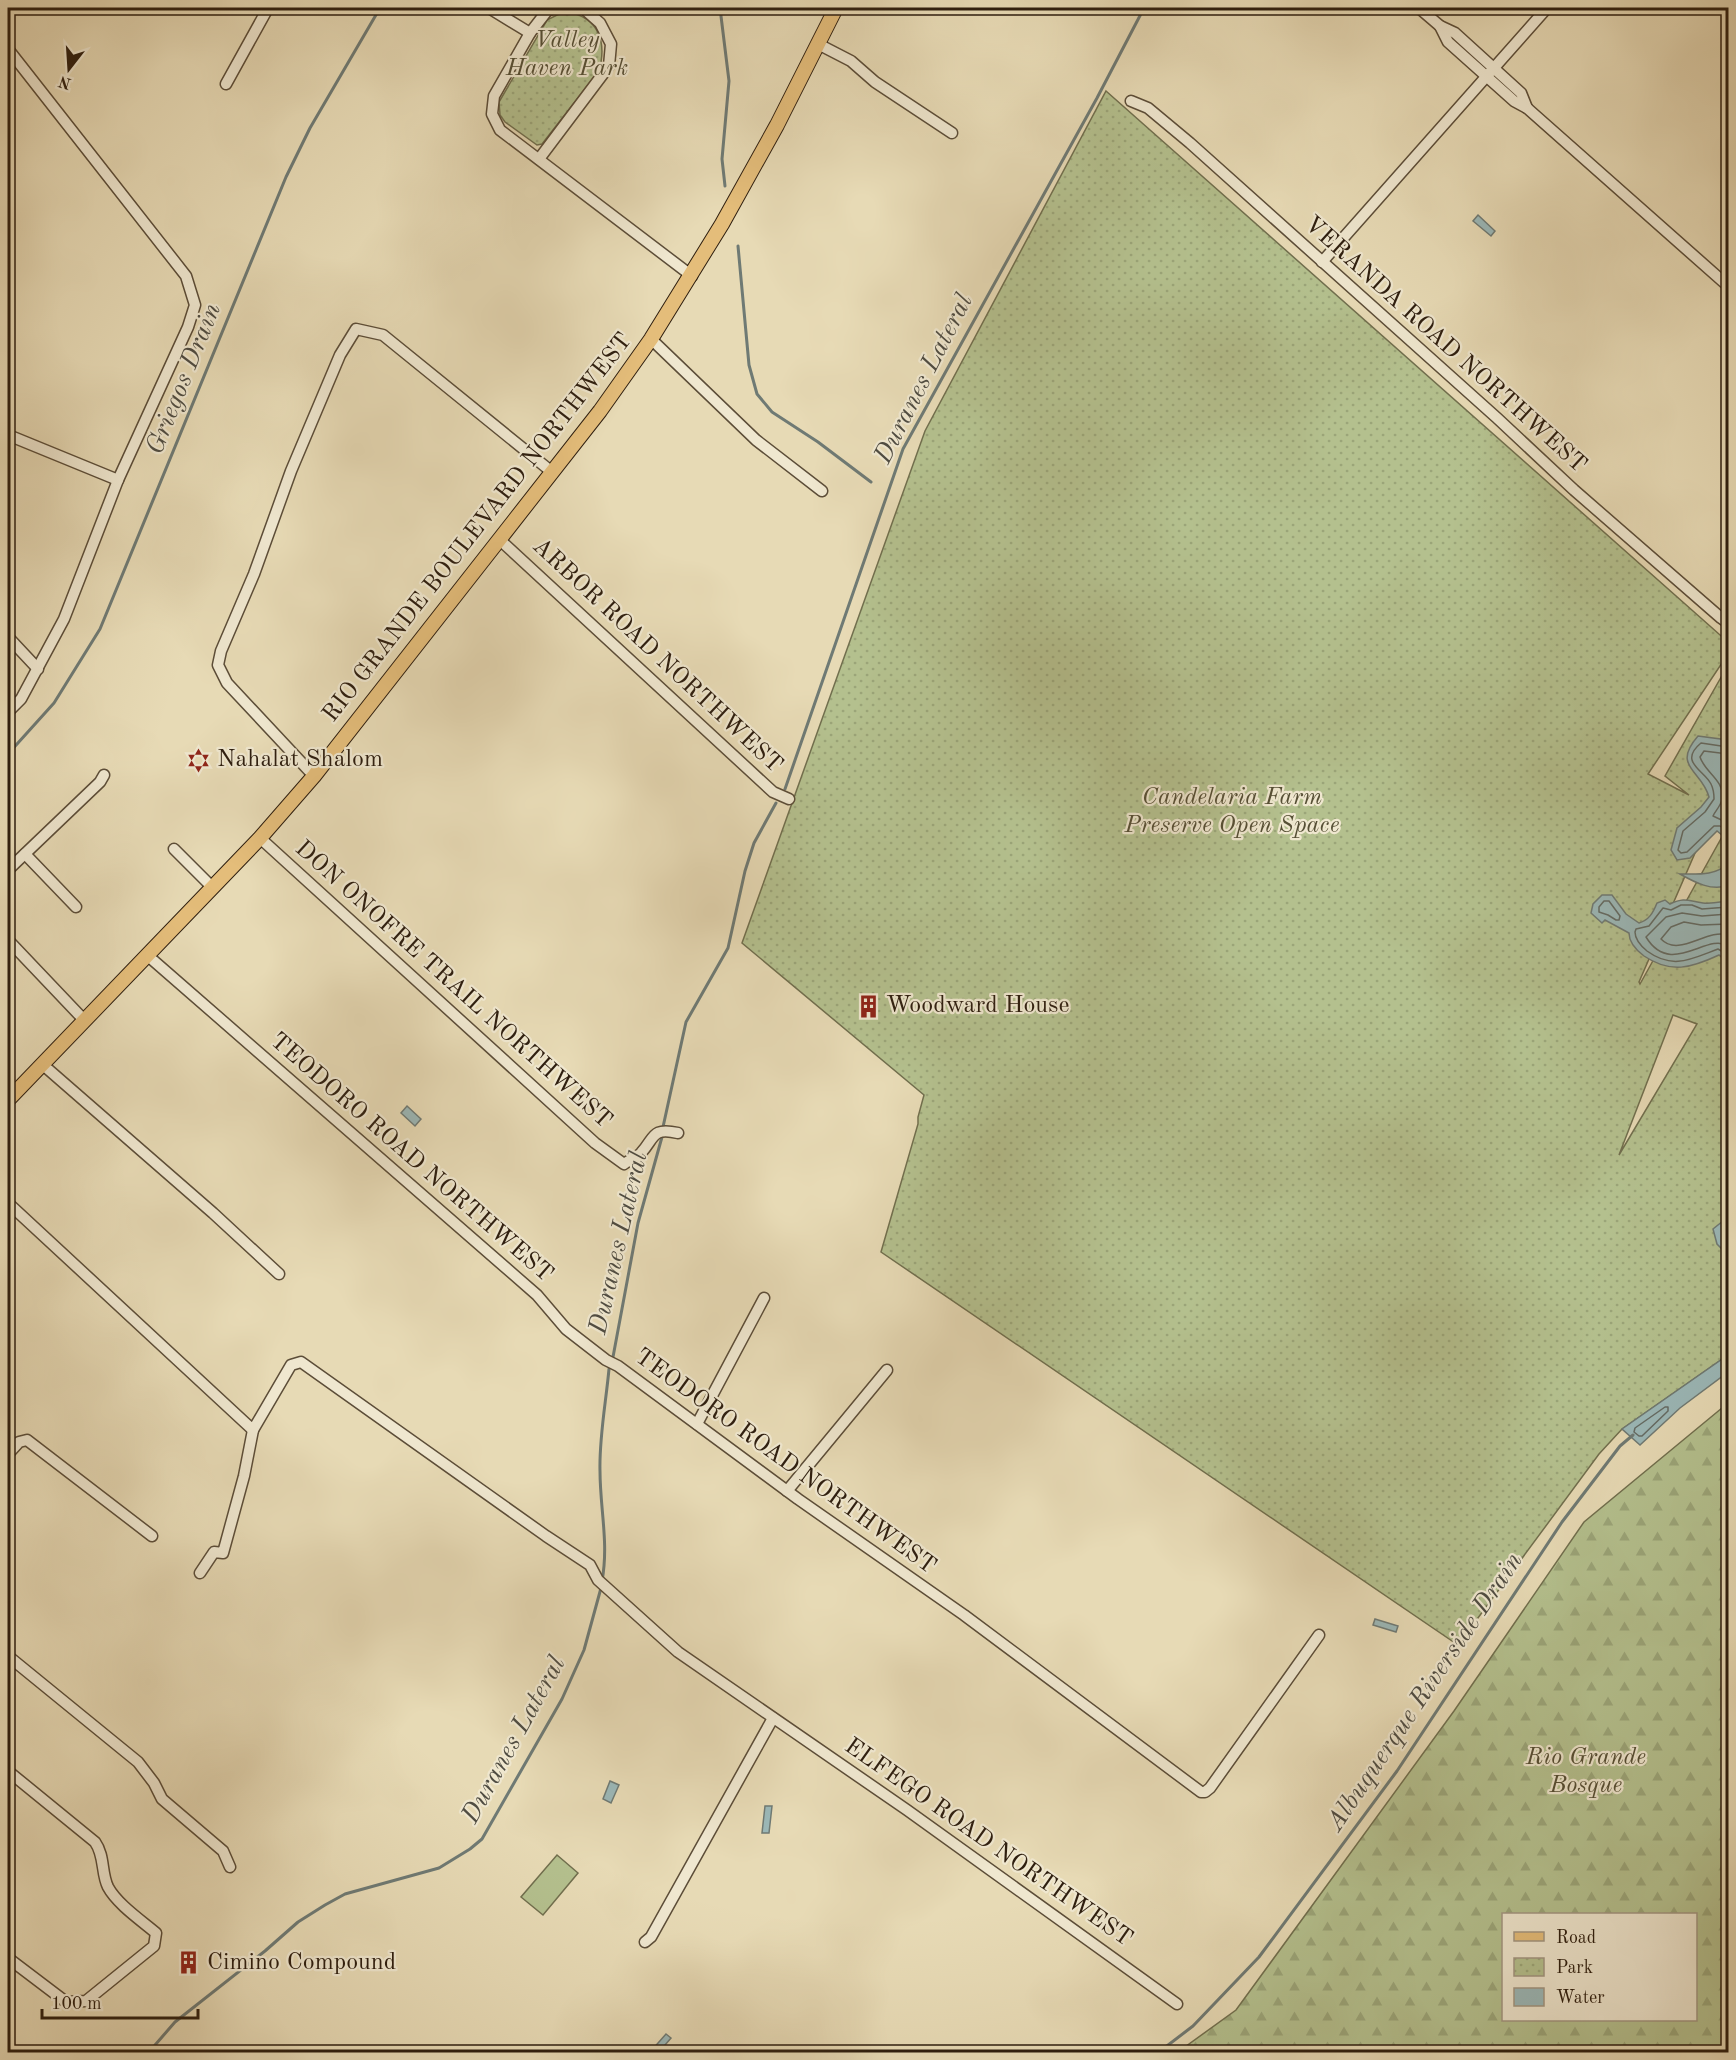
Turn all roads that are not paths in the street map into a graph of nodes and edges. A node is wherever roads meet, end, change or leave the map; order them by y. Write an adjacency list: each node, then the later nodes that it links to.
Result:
1 (268, 8): 12 (street)
2 (489, 8): 8 (street)
3 (555, 8): 8 (street)
4 (583, 8): 15 (street)
5 (836, 8): 9 (main road, RIO GRANDE BOULEVARD NORTHWEST)
6 (1419, 8): 11 (street)
7 (1547, 8): 11 (street)
8 (530, 33): 15 (street)
9 (818, 44): 14 (street); 17 (main road, RIO GRANDE BOULEVARD NORTHWEST)
10 (8, 49): 22 (street)
11 (1490, 73): 16 (street); 18 (street)
12 (226, 84)
13 (1131, 101): 16 (street, VERANDA ROAD NORTHWEST)
14 (952, 133)
15 (539, 159): 17 (street)
16 (1322, 262): 25 (street, VERANDA ROAD NORTHWEST)
17 (692, 276): 19 (main road, RIO GRANDE BOULEVARD NORTHWEST)
18 (1728, 286)
19 (651, 339): 21 (main road, RIO GRANDE BOULEVARD NORTHWEST); 23 (street)
20 (8, 435): 22 (street)
21 (552, 472): 24 (main road, RIO GRANDE BOULEVARD NORTHWEST); 30 (street)
22 (118, 480): 27 (street)
23 (822, 491)
24 (500, 540): 30 (main road, RIO GRANDE BOULEVARD NORTHWEST); 31 (street, ARBOR ROAD NORTHWEST)
25 (1728, 623)
26 (8, 637): 27 (street)
27 (38, 669): 28 (street)
28 (8, 712)
29 (104, 775): 34 (street)
30 (314, 776): 32 (main road, RIO GRANDE BOULEVARD NORTHWEST)
31 (789, 799)
32 (260, 838): 36 (main road, RIO GRANDE BOULEVARD NORTHWEST); 43 (street, DON ONOFRE TRAIL NORTHWEST)
33 (174, 849): 36 (street)
34 (25, 854): 35 (street); 37 (street)
35 (8, 870)
36 (212, 887): 39 (main road, RIO GRANDE BOULEVARD NORTHWEST)
37 (76, 907)
38 (8, 940): 40 (street)
39 (147, 955): 40 (main road, RIO GRANDE BOULEVARD NORTHWEST); 48 (street, TEODORO ROAD NORTHWEST)
40 (84, 1020): 41 (main road, RIO GRANDE BOULEVARD NORTHWEST)
41 (42, 1064): 42 (main road, RIO GRANDE BOULEVARD NORTHWEST); 45 (street)
42 (8, 1100)
43 (678, 1133)
44 (8, 1203): 49 (street)
45 (279, 1274)
46 (764, 1298): 48 (street)
47 (887, 1370): 51 (street)
48 (697, 1424): 51 (street, TEODORO ROAD NORTHWEST)
49 (254, 1430): 53 (street); 56 (street, ELFEGO ROAD NORTHWEST)
50 (8, 1454): 52 (street)
51 (787, 1491): 54 (street, TEODORO ROAD NORTHWEST)
52 (152, 1536)
53 (200, 1573)
54 (1319, 1635)
55 (8, 1656): 58 (street)
56 (773, 1718): 59 (street); 61 (street, ELFEGO ROAD NORTHWEST)
57 (8, 1772): 60 (street)
58 (230, 1867)
59 (645, 1942)
60 (8, 1958)
61 (1178, 2004)

